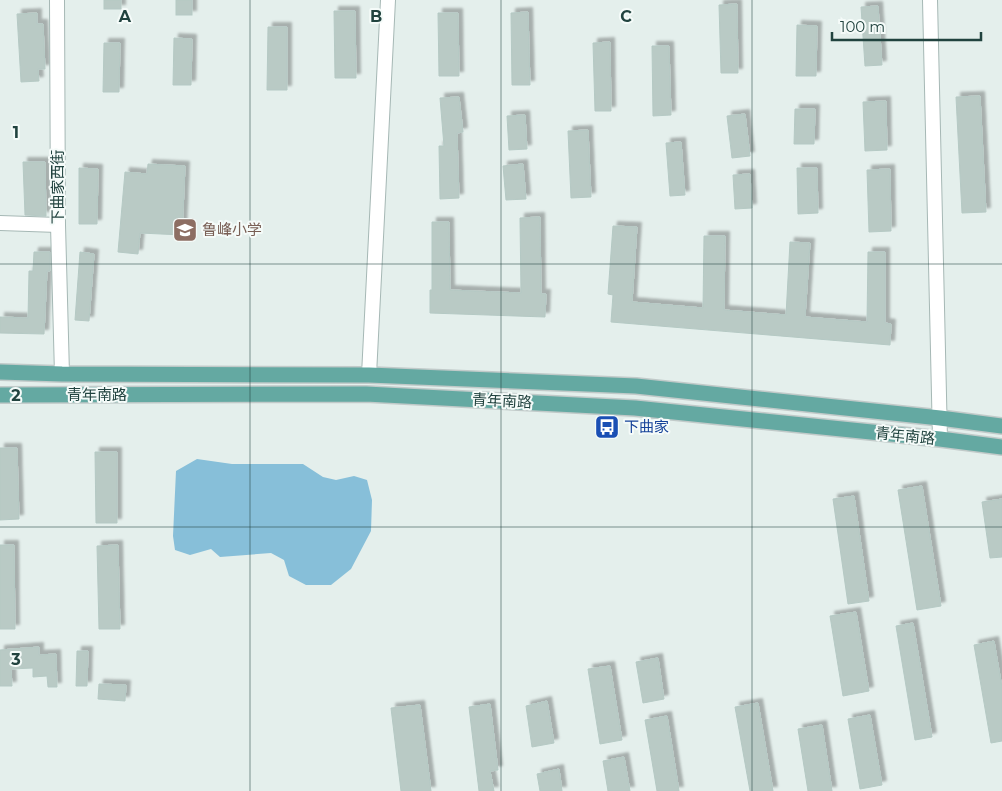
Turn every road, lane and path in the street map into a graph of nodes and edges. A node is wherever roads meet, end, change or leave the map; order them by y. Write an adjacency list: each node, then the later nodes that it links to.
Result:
1 (57, 0): 5 (street, 下曲家西街)
2 (388, 0): 8 (street)
3 (930, 0): 10 (street)
4 (0, 223): 5 (street)
5 (58, 225): 7 (street, 下曲家西街)
6 (0, 372): 7 (main road, 青年南路)
7 (62, 374): 8 (main road, 青年南路)
8 (369, 375): 10 (main road, 青年南路)
9 (0, 395): 12 (main road, 青年南路)
10 (940, 418): 11 (main road, 青年南路); 12 (street)
11 (1002, 426)
12 (940, 439): 13 (main road, 青年南路)
13 (1002, 447)

